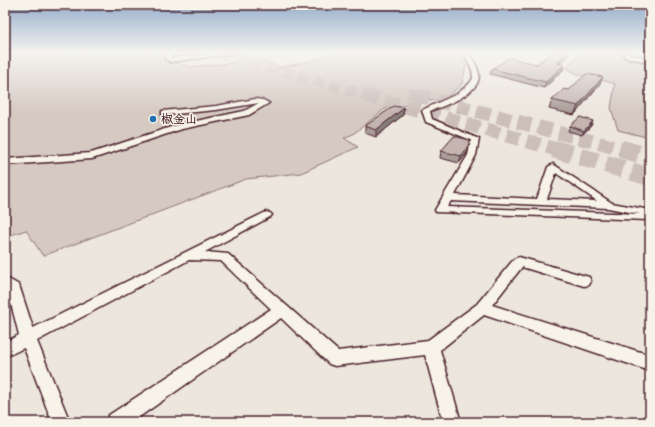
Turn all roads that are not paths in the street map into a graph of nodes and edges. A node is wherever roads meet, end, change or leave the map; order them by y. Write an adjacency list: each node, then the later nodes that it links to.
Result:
1 (476, 73): 4 (street)
2 (166, 113): 3 (street)
3 (5, 162)
4 (448, 198): 5 (street); 9 (street)
5 (540, 202): 6 (street); 6 (street)
6 (608, 205): 7 (street)
7 (650, 213)
8 (266, 215): 10 (street)
9 (650, 219)
10 (189, 256): 14 (street); 15 (street)
11 (584, 281): 13 (street)
12 (5, 282): 15 (street)
13 (482, 308): 16 (street); 18 (street)
14 (282, 310): 16 (street); 20 (street)
15 (28, 338): 17 (street); 19 (street)
16 (431, 347): 21 (street)
17 (5, 350)
18 (650, 363)
19 (61, 422)
20 (116, 422)
21 (452, 422)

